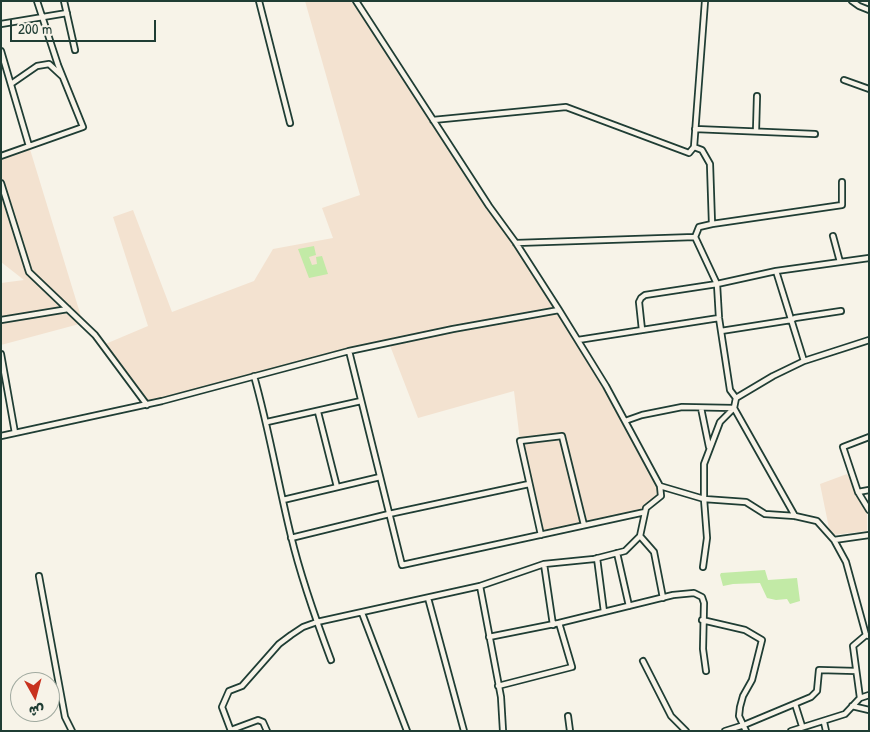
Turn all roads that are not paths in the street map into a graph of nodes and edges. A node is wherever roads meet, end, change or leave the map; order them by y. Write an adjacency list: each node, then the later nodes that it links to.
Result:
1 (37, 1): 9 (street)
2 (64, 1): 8 (street)
3 (259, 1): 19 (street)
4 (356, 1): 18 (street)
5 (706, 1): 20 (street)
6 (852, 1): 7 (street)
7 (869, 10)
8 (67, 13): 9 (street); 11 (street)
9 (42, 18): 10 (street); 13 (street)
10 (1, 24)
11 (75, 50)
12 (1, 51): 15 (street)
13 (63, 77): 15 (street); 23 (street)
14 (844, 80): 16 (street)
15 (11, 84): 23 (street)
16 (869, 89)
17 (757, 96): 21 (street)
18 (433, 120): 24 (street); 31 (street)
19 (290, 123)
20 (695, 128): 21 (street); 24 (street)
21 (756, 131): 22 (street)
22 (815, 134)
23 (29, 146): 25 (street)
24 (694, 147): 28 (street)
25 (1, 156)
26 (842, 182): 28 (street)
27 (1, 183): 36 (street)
28 (712, 224): 30 (street)
29 (833, 236): 33 (street)
30 (695, 237): 31 (street); 35 (street)
31 (516, 243): 37 (street)
32 (869, 258): 33 (street)
33 (840, 262): 34 (street)
34 (776, 272): 35 (street); 41 (street)
35 (717, 284): 39 (street); 42 (street)
36 (68, 309): 40 (street); 52 (street)
37 (559, 310): 44 (street); 46 (street)
38 (841, 311): 41 (street)
39 (719, 318): 42 (street); 43 (street)
40 (1, 320)
41 (791, 320): 43 (street); 48 (street)
42 (642, 330): 44 (street)
43 (721, 331): 50 (street)
44 (578, 340): 56 (street)
45 (869, 340): 48 (street)
46 (349, 351): 49 (street); 51 (street)
47 (1, 354): 58 (street)
48 (804, 361): 50 (street)
49 (254, 376): 52 (street); 57 (street)
50 (736, 398): 54 (street)
51 (361, 401): 55 (street); 62 (street)
52 (147, 405): 58 (street)
53 (701, 408): 54 (street); 56 (street); 61 (street)
54 (734, 408): 61 (street); 73 (street)
55 (318, 412): 57 (street); 65 (street)
56 (626, 421): 64 (street)
57 (267, 422): 69 (street)
58 (15, 432): 59 (street)
59 (1, 436)
60 (869, 438): 67 (street)
61 (709, 447): 68 (street)
62 (380, 477): 65 (street); 72 (street)
63 (529, 484): 72 (street); 74 (street); 75 (street)
64 (660, 486): 68 (street); 71 (street)
65 (336, 487): 69 (street)
66 (869, 490): 67 (street)
67 (858, 492): 70 (street)
68 (704, 499): 73 (street); 83 (street)
69 (283, 500): 78 (street)
70 (869, 510)
71 (645, 512): 74 (street); 77 (street)
72 (390, 514): 75 (street); 78 (street)
73 (794, 516): 79 (street)
74 (584, 525): 75 (street)
75 (541, 535)
76 (869, 535): 79 (street)
77 (640, 536): 80 (street); 87 (street)
78 (291, 538): 92 (street)
79 (834, 540): 95 (street)
80 (617, 553): 81 (street); 88 (street)
81 (597, 558): 82 (street); 89 (street)
82 (544, 564): 85 (street); 94 (street)
83 (703, 567)
84 (40, 576): 112 (street)
85 (480, 586): 86 (street); 96 (street)
86 (428, 598): 90 (street); 115 (street)
87 (663, 598): 88 (street); 91 (street)
88 (629, 606): 89 (street)
89 (604, 612): 93 (street)
90 (362, 613): 92 (street); 114 (street)
91 (702, 620): 99 (street); 109 (street)
92 (317, 622): 97 (street); 111 (street)
93 (559, 623): 94 (street); 101 (street)
94 (553, 625): 96 (street)
95 (868, 636): 100 (street)
96 (489, 637): 101 (street)
97 (331, 660)
98 (643, 661): 118 (street)
99 (706, 671)
100 (856, 671): 103 (street); 104 (street)
101 (498, 686): 116 (street)
102 (869, 695): 103 (street)
103 (860, 698): 105 (street)
104 (795, 704): 109 (street); 110 (street)
105 (852, 706): 106 (street); 108 (street)
106 (869, 710)
107 (568, 716): 117 (street)
108 (824, 722): 110 (street); 122 (street)
109 (744, 725): 119 (street); 120 (street)
110 (802, 726): 121 (street)
111 (231, 730): 113 (street)
112 (72, 731)
113 (267, 731)
114 (407, 731)
115 (464, 731)
116 (503, 731)
117 (570, 731)
118 (686, 731)
119 (725, 731)
120 (746, 731)
121 (791, 731)
122 (826, 731)

